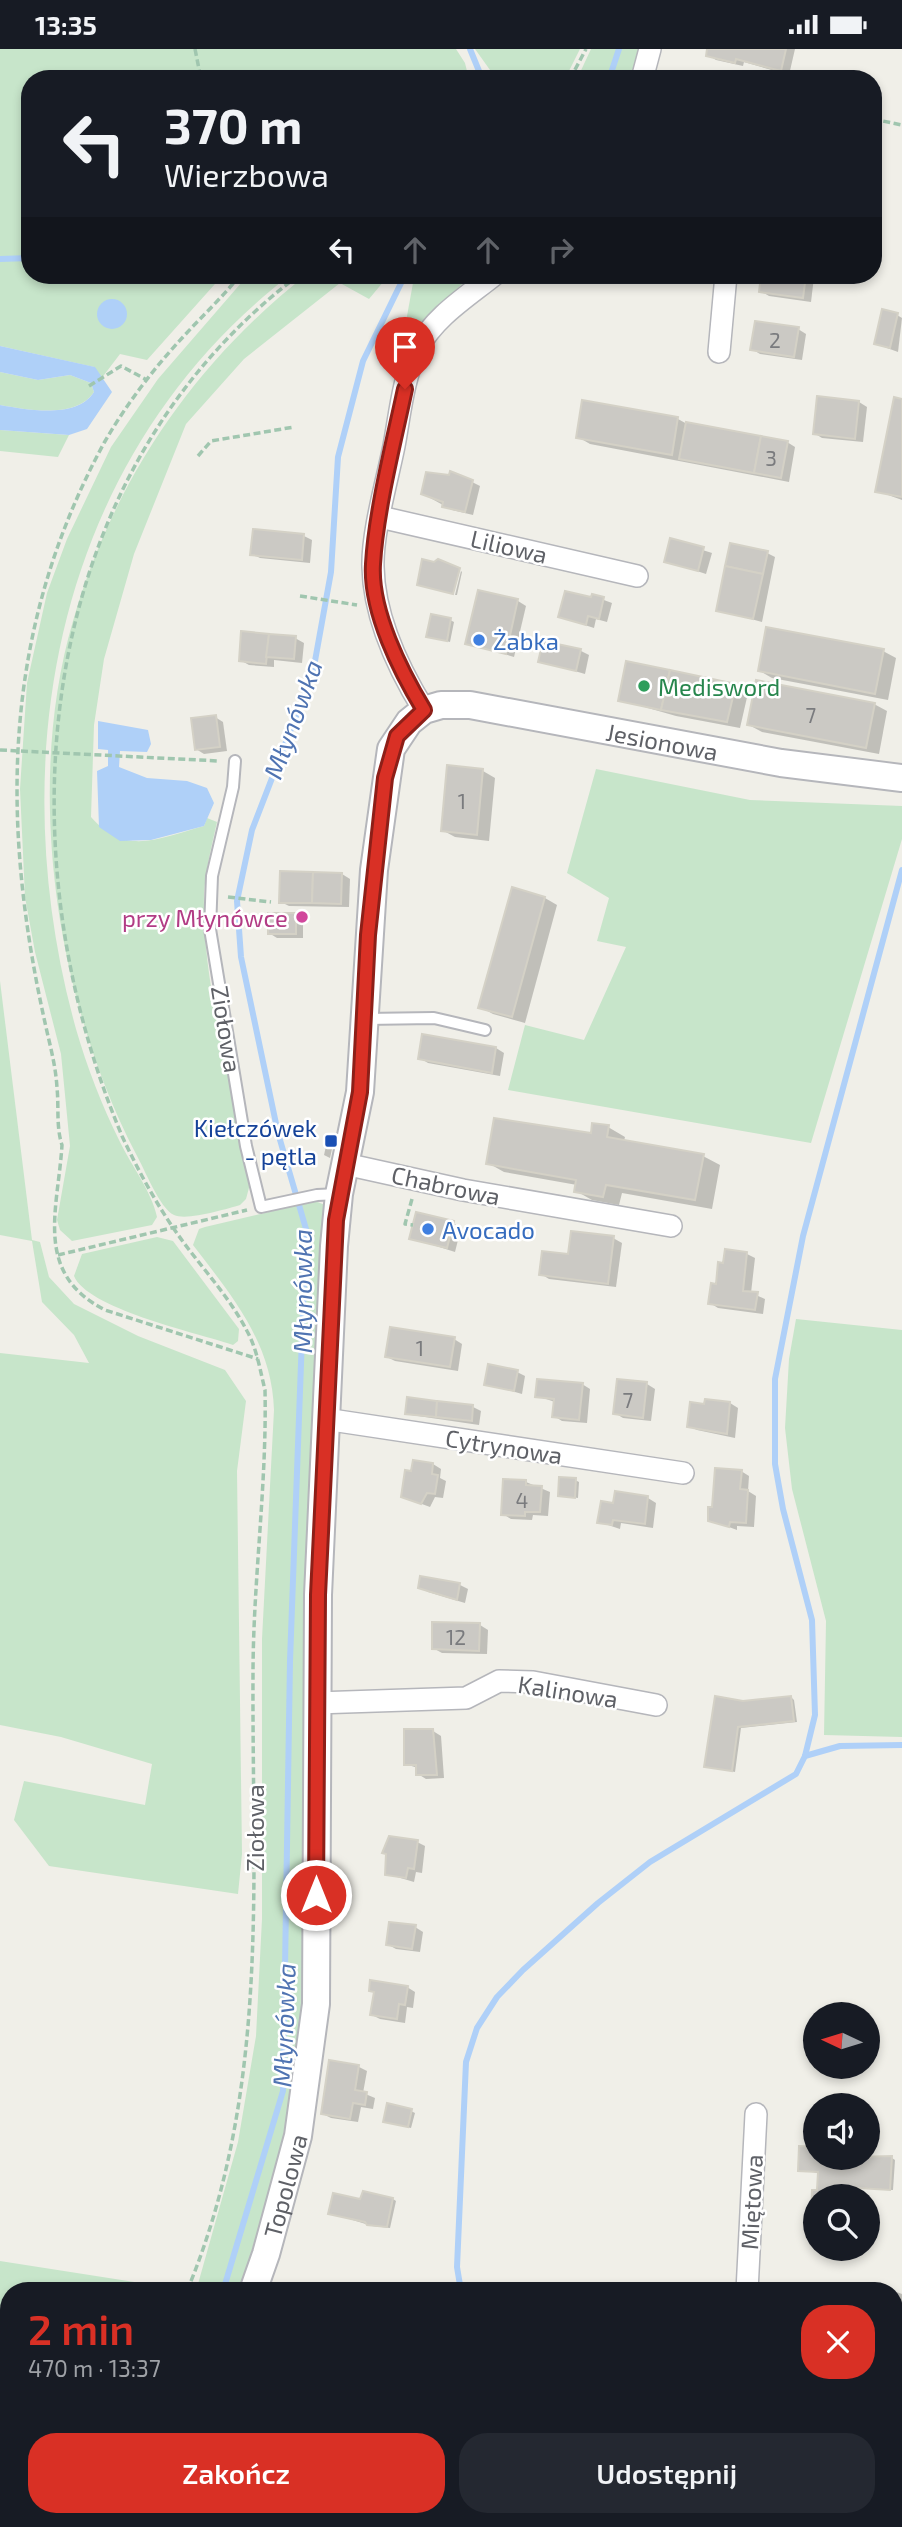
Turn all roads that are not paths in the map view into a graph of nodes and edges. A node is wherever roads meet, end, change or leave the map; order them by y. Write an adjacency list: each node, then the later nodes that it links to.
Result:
1 (650, 49): 2 (street)
2 (644, 70)
3 (483, 284): 6 (street)
4 (725, 284): 5 (street)
5 (719, 352)
6 (380, 517): 7 (street, Liliowa); 8 (street)
7 (637, 576)
8 (424, 710): 10 (street, Jesionowa); 11 (street, Topolowa)
9 (235, 761): 14 (lane, Ziołowa)
10 (902, 778)
11 (365, 1019): 12 (lane); 13 (street, Topolowa)
12 (485, 1030)
13 (345, 1164): 14 (street, Topolowa); 15 (street, Chabrowa)
14 (328, 1194): 16 (street, Topolowa)
15 (671, 1226)
16 (325, 1419): 17 (street, Cytrynowa); 18 (street, Topolowa)
17 (683, 1473)
18 (316, 1703): 19 (street, Kalinowa); 21 (street, Topolowa)
19 (656, 1705)
20 (756, 2114): 22 (street, Miętowa)
21 (256, 2282)
22 (747, 2282)

